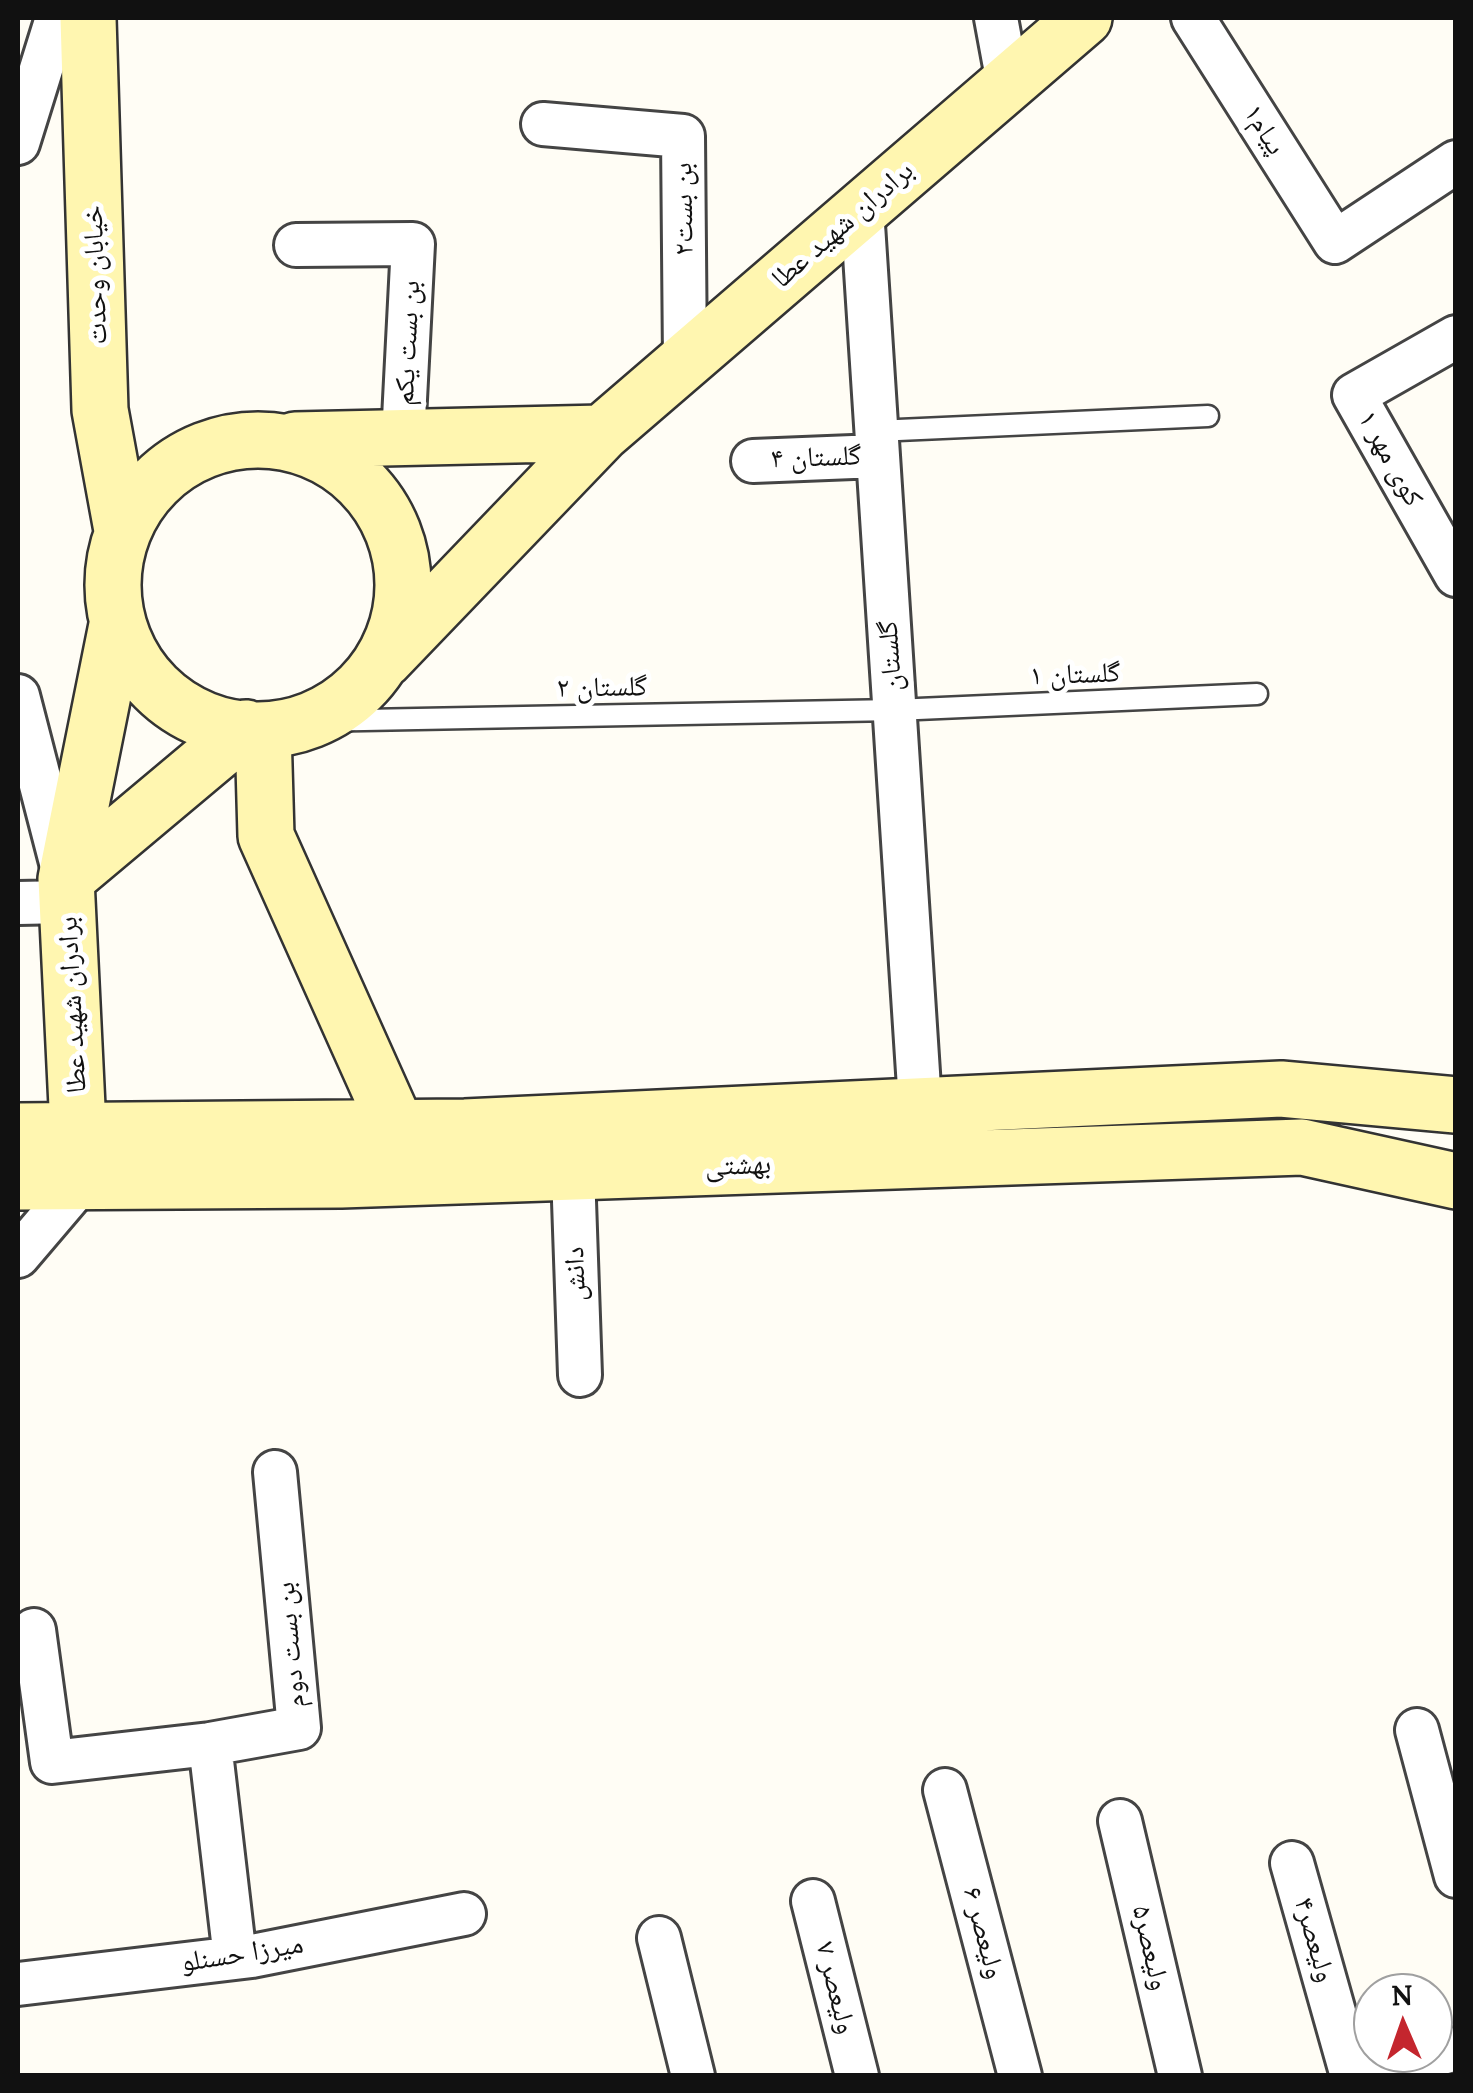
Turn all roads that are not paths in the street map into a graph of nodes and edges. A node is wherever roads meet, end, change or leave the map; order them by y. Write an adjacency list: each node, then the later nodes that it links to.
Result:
1 (46, 18): 2 (street)
2 (57, 18): 9 (street)
3 (88, 18): 21 (main road, خیابان وحدت)
4 (996, 18): 7 (street)
5 (1084, 18): 7 (main road, برادران شهید عطا)
6 (1193, 18): 10 (street, پیام۱)
7 (1008, 83): 11 (main road, برادران شهید عطا)
8 (543, 124): 14 (street, بن بست۲)
9 (18, 143)
10 (1456, 162)
11 (862, 209): 14 (main road, برادران شهید عطا); 19 (street, گلستان)
12 (296, 245): 17 (street, بن بست یکم)
13 (1456, 337): 22 (street, کوی مهر ۱)
14 (685, 362): 16 (main road, برادران شهید عطا)
15 (1208, 416): 19 (lane)
16 (602, 433): 17 (main road); 24 (main road, برادران شهید عطا)
17 (403, 438): 18 (main road)
18 (277, 440): 21 (main road); 24 (main road)
19 (877, 443): 20 (street, گلستان ۴); 27 (street, گلستان)
20 (754, 461)
21 (122, 530): 23 (main road)
22 (1456, 575)
23 (117, 625): 28 (main road); 29 (main road, برادران شهید عطا)
24 (384, 660): 28 (main road)
25 (1257, 694): 27 (lane, گلستان ۱)
26 (18, 701): 29 (street)
27 (895, 710): 28 (lane, گلستان ۲); 30 (street, گلستان)
28 (273, 726): 29 (main road); 33 (main road)
29 (50, 895): 34 (main road, برادران شهید عطا)
30 (920, 1103): 31 (main road, بهشتی); 33 (main road, بهشتی)
31 (1455, 1104)
32 (18, 1131): 34 (main road, بهشتی)
33 (397, 1152): 34 (main road, بهشتی); 35 (main road, بهشتی)
34 (80, 1157): 37 (main road, بهشتی); 38 (street)
35 (572, 1172): 36 (main road, بهشتی); 39 (street, دانش)
36 (1456, 1181)
37 (18, 1182)
38 (18, 1256)
39 (580, 1375)
40 (276, 1472): 43 (street, بن بست دوم)
41 (34, 1630): 43 (street, بن بست دوم)
42 (1417, 1730): 47 (street)
43 (210, 1744): 51 (street)
44 (945, 1790): 56 (street, ولیعصر ۶)
45 (1120, 1820): 57 (street, ولیعصر۵)
46 (1292, 1863): 58 (street, ولیعصر۴)
47 (1456, 1876)
48 (813, 1901): 55 (street, ولیعصر ۷)
49 (464, 1914): 51 (street, میرزا حسنلو)
50 (659, 1938): 54 (street)
51 (235, 1958): 52 (street, میرزا حسنلو)
52 (18, 1984)
53 (1456, 2048): 59 (street)
54 (692, 2076)
55 (857, 2076)
56 (1020, 2076)
57 (1180, 2076)
58 (1352, 2076)
59 (1360, 2076)

